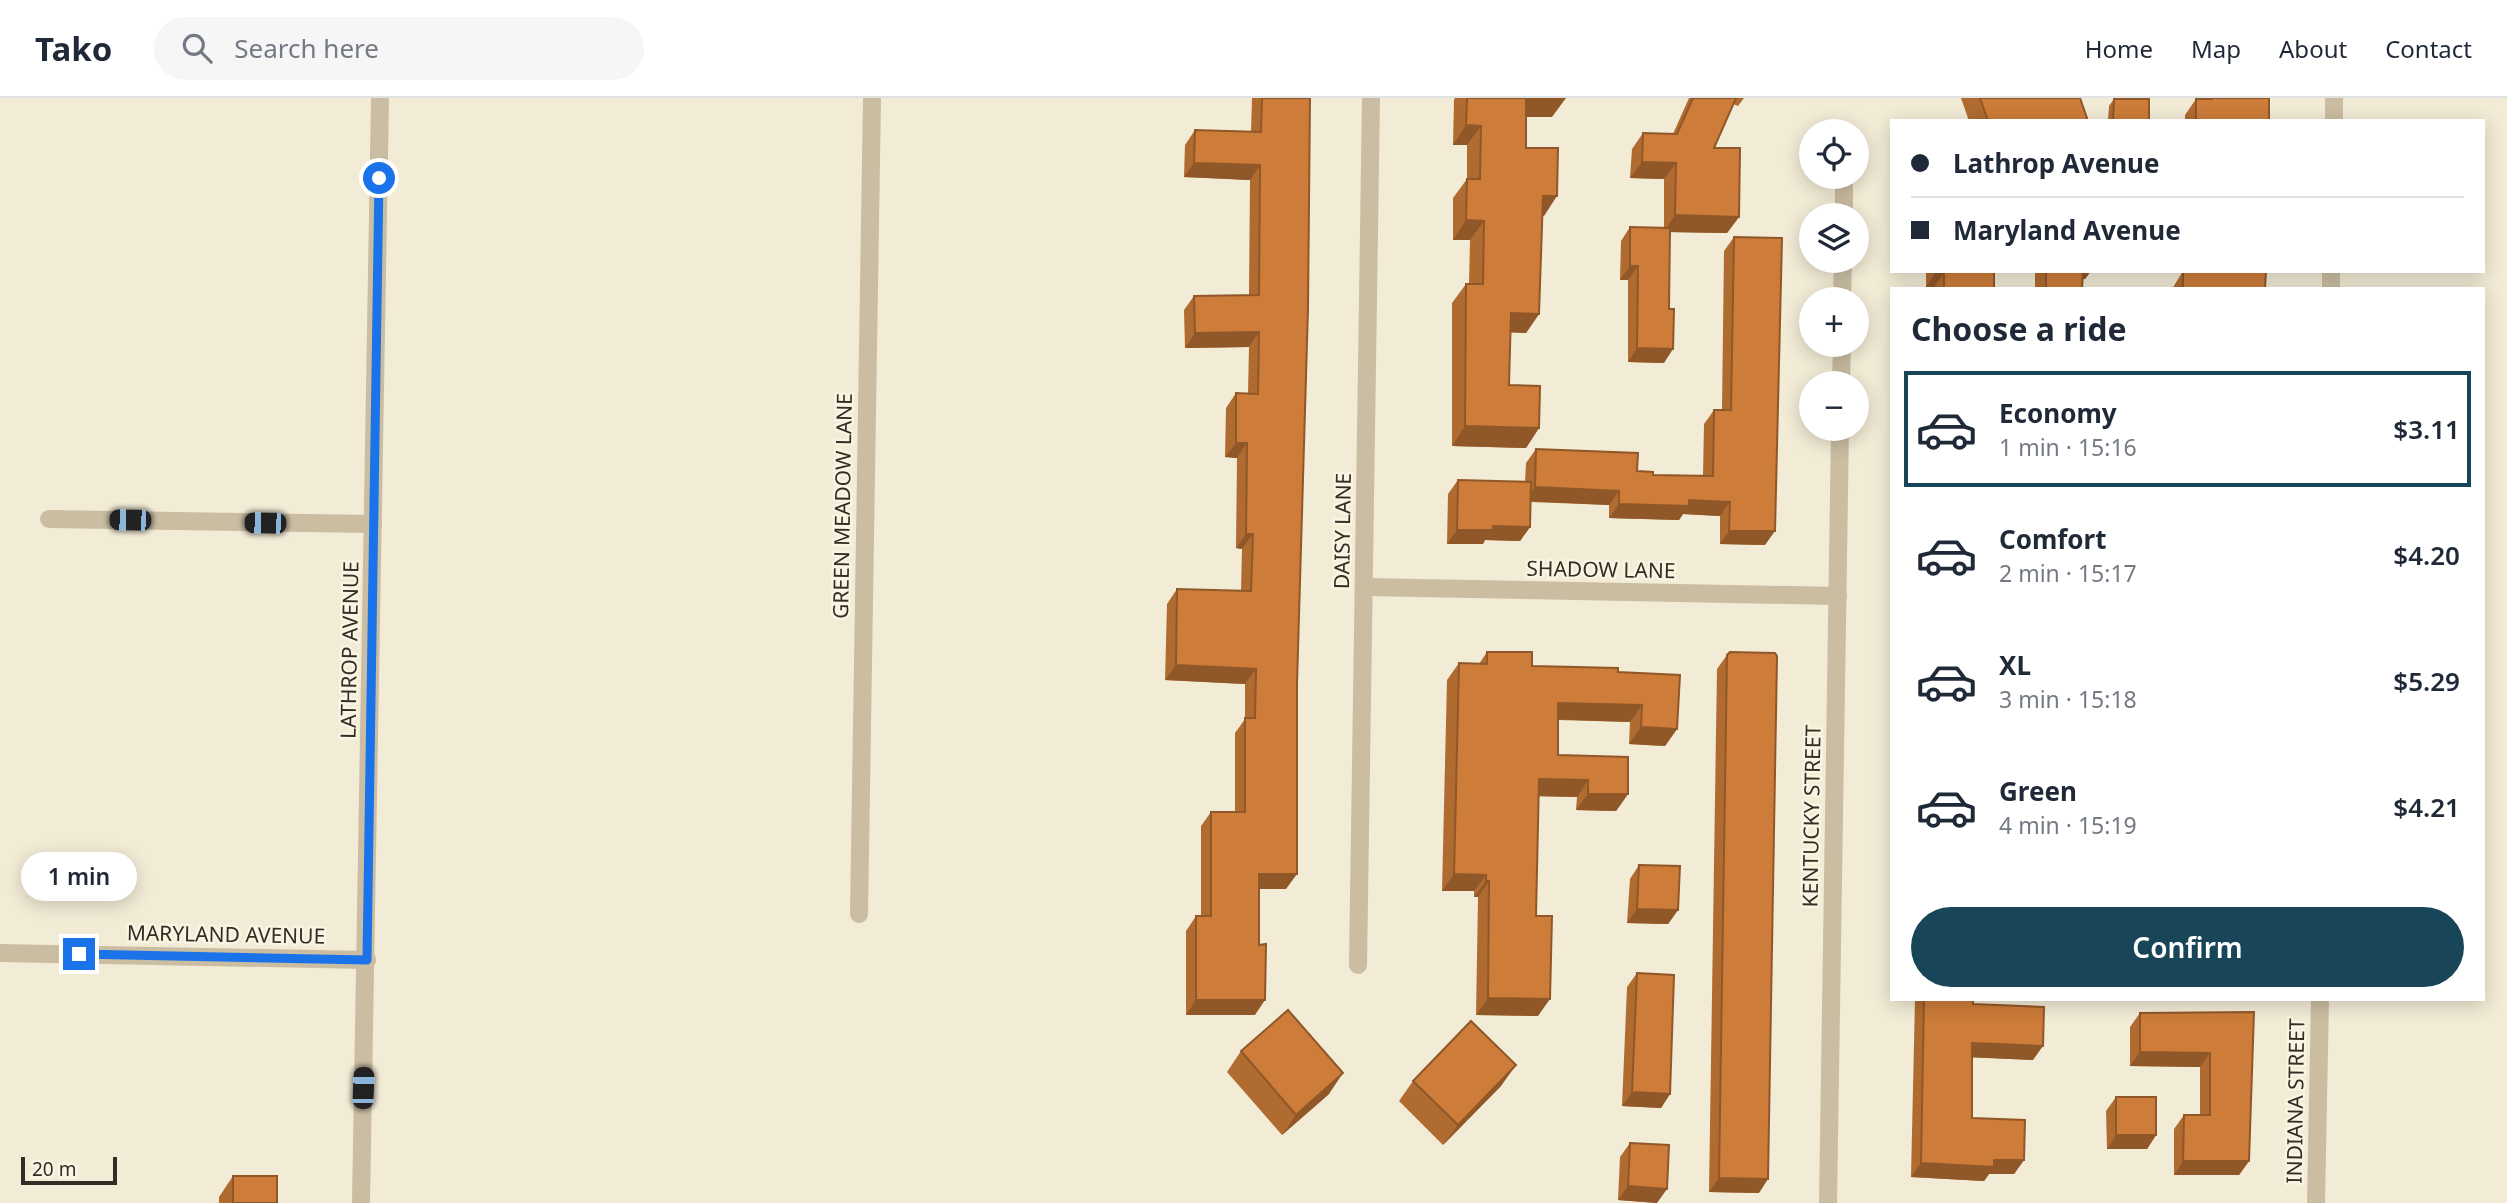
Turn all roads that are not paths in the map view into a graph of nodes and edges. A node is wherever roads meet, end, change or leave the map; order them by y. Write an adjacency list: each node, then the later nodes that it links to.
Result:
1 (380, 98): 8 (street, LATHROP AVENUE)
2 (872, 98): 11 (street, GREEN MEADOW LANE)
3 (1371, 98): 9 (street, DAISY LANE)
4 (2334, 98): 5 (street)
5 (2334, 119)
6 (1840, 441): 10 (street, KENTUCKY STREET)
7 (49, 519): 8 (street)
8 (373, 524): 13 (street, LATHROP AVENUE)
9 (1364, 587): 10 (street, SHADOW LANE); 14 (street, DAISY LANE)
10 (1838, 596): 17 (street, KENTUCKY STREET)
11 (859, 914)
12 (0, 953): 13 (street, MARYLAND AVENUE)
13 (367, 960): 16 (street, LATHROP AVENUE)
14 (1358, 965)
15 (2320, 1001): 18 (street, INDIANA STREET)
16 (360, 1203)
17 (1828, 1203)
18 (2316, 1203)

